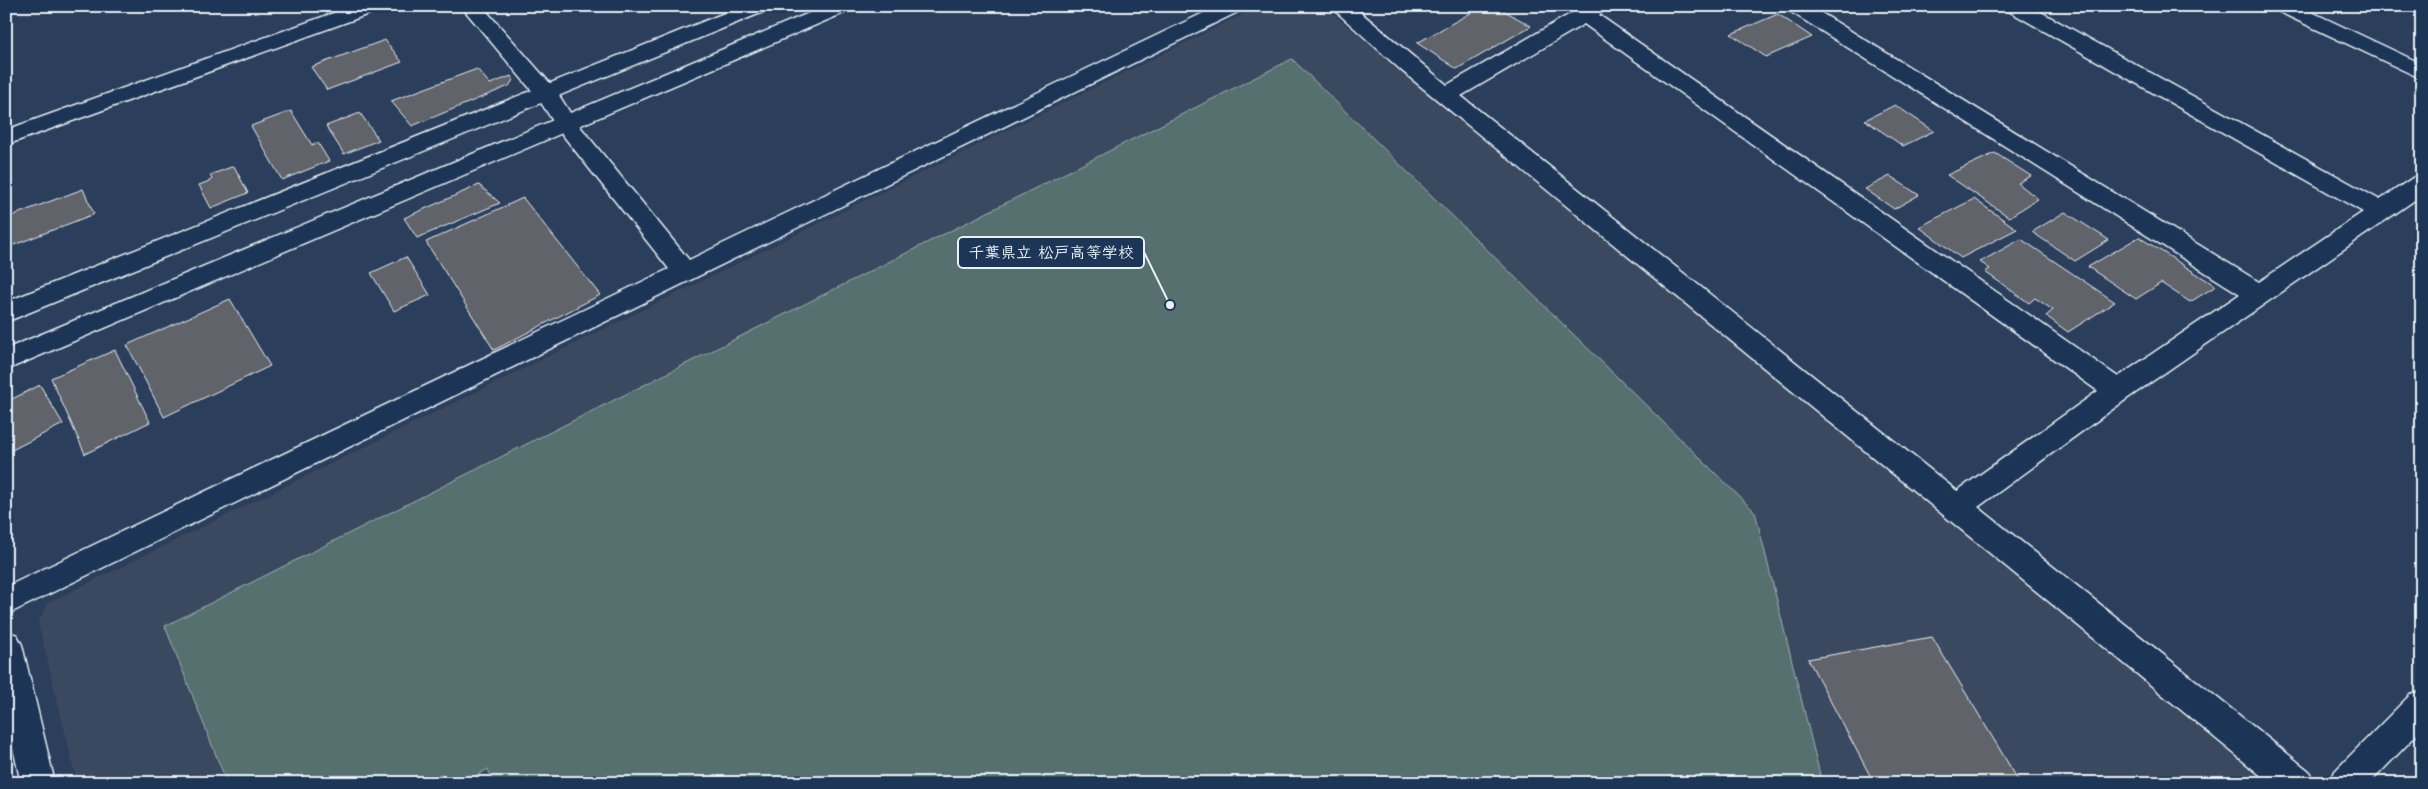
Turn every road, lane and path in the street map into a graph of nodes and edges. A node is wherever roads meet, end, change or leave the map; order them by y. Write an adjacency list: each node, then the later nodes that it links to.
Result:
1 (373, 6): 15 (street)
2 (471, 6): 12 (street)
3 (761, 6): 12 (street)
4 (844, 6): 14 (street)
5 (1235, 6): 18 (street)
6 (1340, 6): 13 (street)
7 (1795, 6): 19 (street)
8 (2014, 6): 17 (street)
9 (2282, 6): 11 (street)
10 (1592, 10): 13 (street); 22 (street)
11 (2422, 72)
12 (547, 94): 14 (street); 20 (street)
13 (1447, 94): 23 (street)
14 (566, 124): 18 (street); 21 (street)
15 (6, 138)
16 (2422, 184): 17 (street)
17 (2380, 211): 19 (street)
18 (686, 273): 24 (street)
19 (2261, 295): 22 (street)
20 (6, 313)
21 (6, 360)
22 (2118, 391): 23 (street)
23 (1956, 507): 28 (street)
24 (6, 602)
25 (6, 645): 27 (street)
26 (2422, 706): 29 (street)
27 (38, 783)
28 (2297, 783)
29 (2347, 783)

